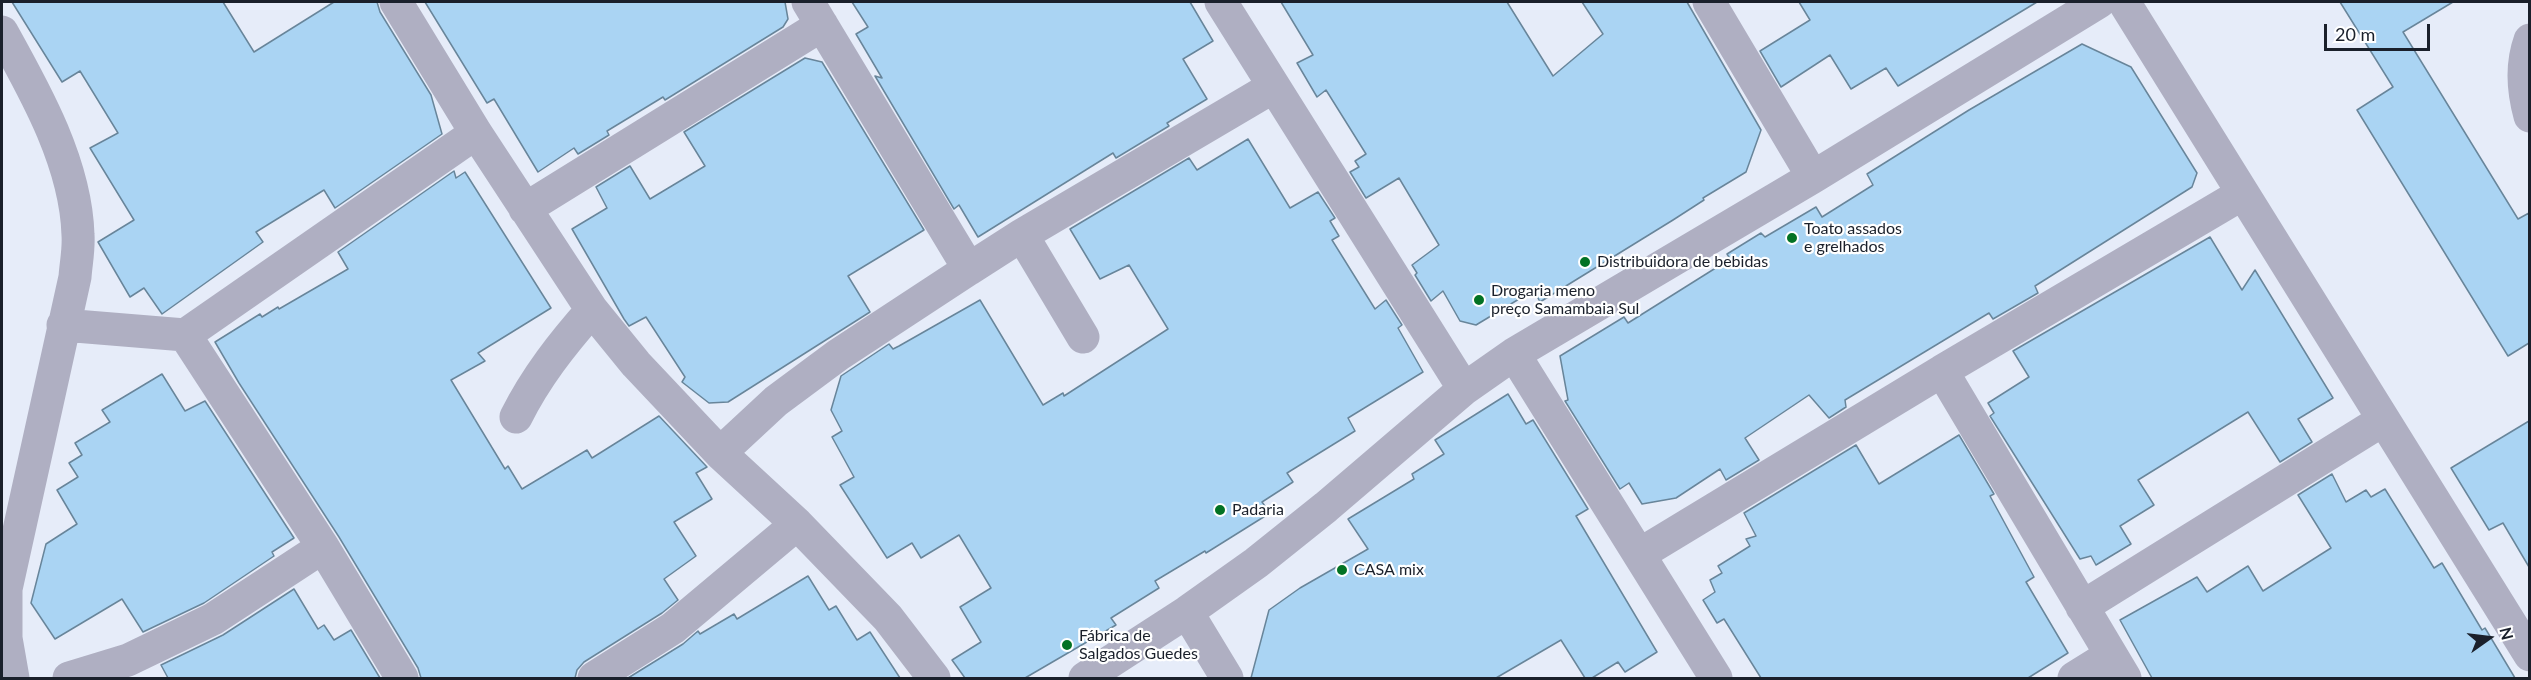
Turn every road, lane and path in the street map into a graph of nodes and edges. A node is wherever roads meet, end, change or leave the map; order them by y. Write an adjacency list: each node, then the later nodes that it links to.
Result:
1 (396, 2): 11 (street)
2 (1221, 2): 9 (street)
3 (1709, 2): 12 (street)
4 (2099, 2): 12 (street)
5 (2124, 2): 13 (street)
6 (814, 13): 14 (street); 16 (street)
7 (2, 32): 18 (street)
8 (2529, 40): 10 (street)
9 (1273, 87): 15 (street); 23 (street)
10 (2529, 116)
11 (476, 133): 14 (street); 19 (street)
12 (1813, 177): 21 (street)
13 (2242, 194): 22 (street); 25 (street)
14 (525, 209): 17 (street)
15 (1022, 235): 16 (street); 20 (street)
16 (969, 270): 26 (street)
17 (592, 310): 24 (street); 26 (street)
18 (63, 326): 19 (street); 34 (street)
19 (184, 335): 28 (street)
20 (1083, 337)
21 (1514, 354): 23 (street); 29 (street)
22 (1942, 371): 29 (street); 30 (street)
23 (1464, 389): 31 (street)
24 (516, 417)
25 (2383, 420): 30 (street); 32 (street)
26 (720, 453): 27 (street)
27 (797, 524): 37 (street); 38 (street)
28 (323, 548): 35 (street); 36 (street)
29 (1640, 554): 41 (street)
30 (2082, 607): 33 (street)
31 (1187, 612): 39 (street); 40 (street)
32 (2529, 655)
33 (2118, 667): 42 (street)
34 (12, 678)
35 (69, 678)
36 (402, 678)
37 (594, 678)
38 (934, 678)
39 (1085, 678)
40 (1227, 678)
41 (1716, 678)
42 (2074, 678)

